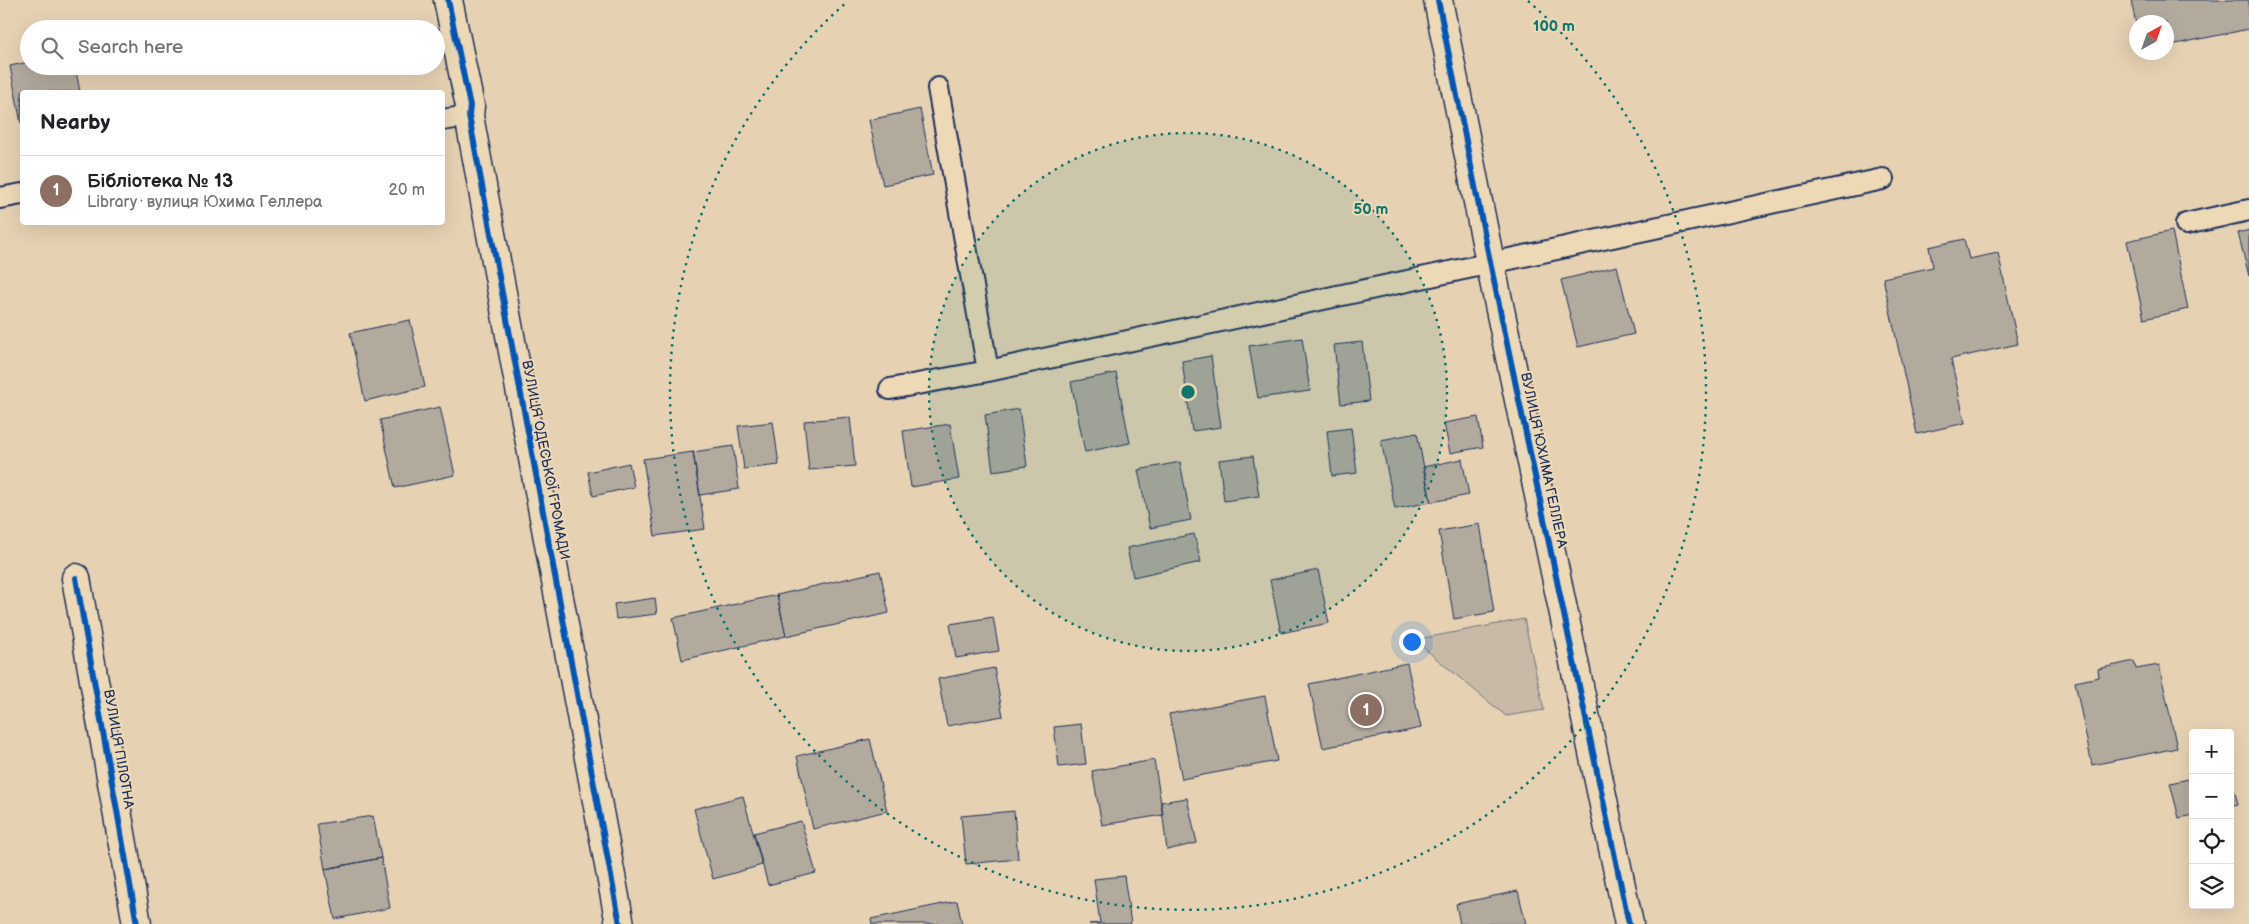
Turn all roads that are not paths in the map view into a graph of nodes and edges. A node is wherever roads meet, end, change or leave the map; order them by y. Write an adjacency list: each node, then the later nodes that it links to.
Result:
1 (448, 0): 4 (street, ВУЛИЦЯ ОДЕСЬКОЇ ГРОМАДИ)
2 (1438, 0): 11 (street, ВУЛИЦЯ ЮХИМА ГЕЛЛЕРА)
3 (938, 88): 12 (lane)
4 (469, 116): 5 (lane); 16 (street, ВУЛИЦЯ ОДЕСЬКОЇ ГРОМАДИ)
5 (445, 120)
6 (1883, 179): 11 (lane)
7 (20, 194): 8 (lane)
8 (0, 198)
9 (2249, 210): 10 (lane)
10 (2186, 224)
11 (1490, 262): 12 (lane); 17 (street, ВУЛИЦЯ ЮХИМА ГЕЛЛЕРА)
12 (988, 371): 13 (lane)
13 (890, 389)
14 (76, 578): 15 (street, ВУЛИЦЯ ПІЛОТНА)
15 (137, 924)
16 (620, 924)
17 (1629, 924)

